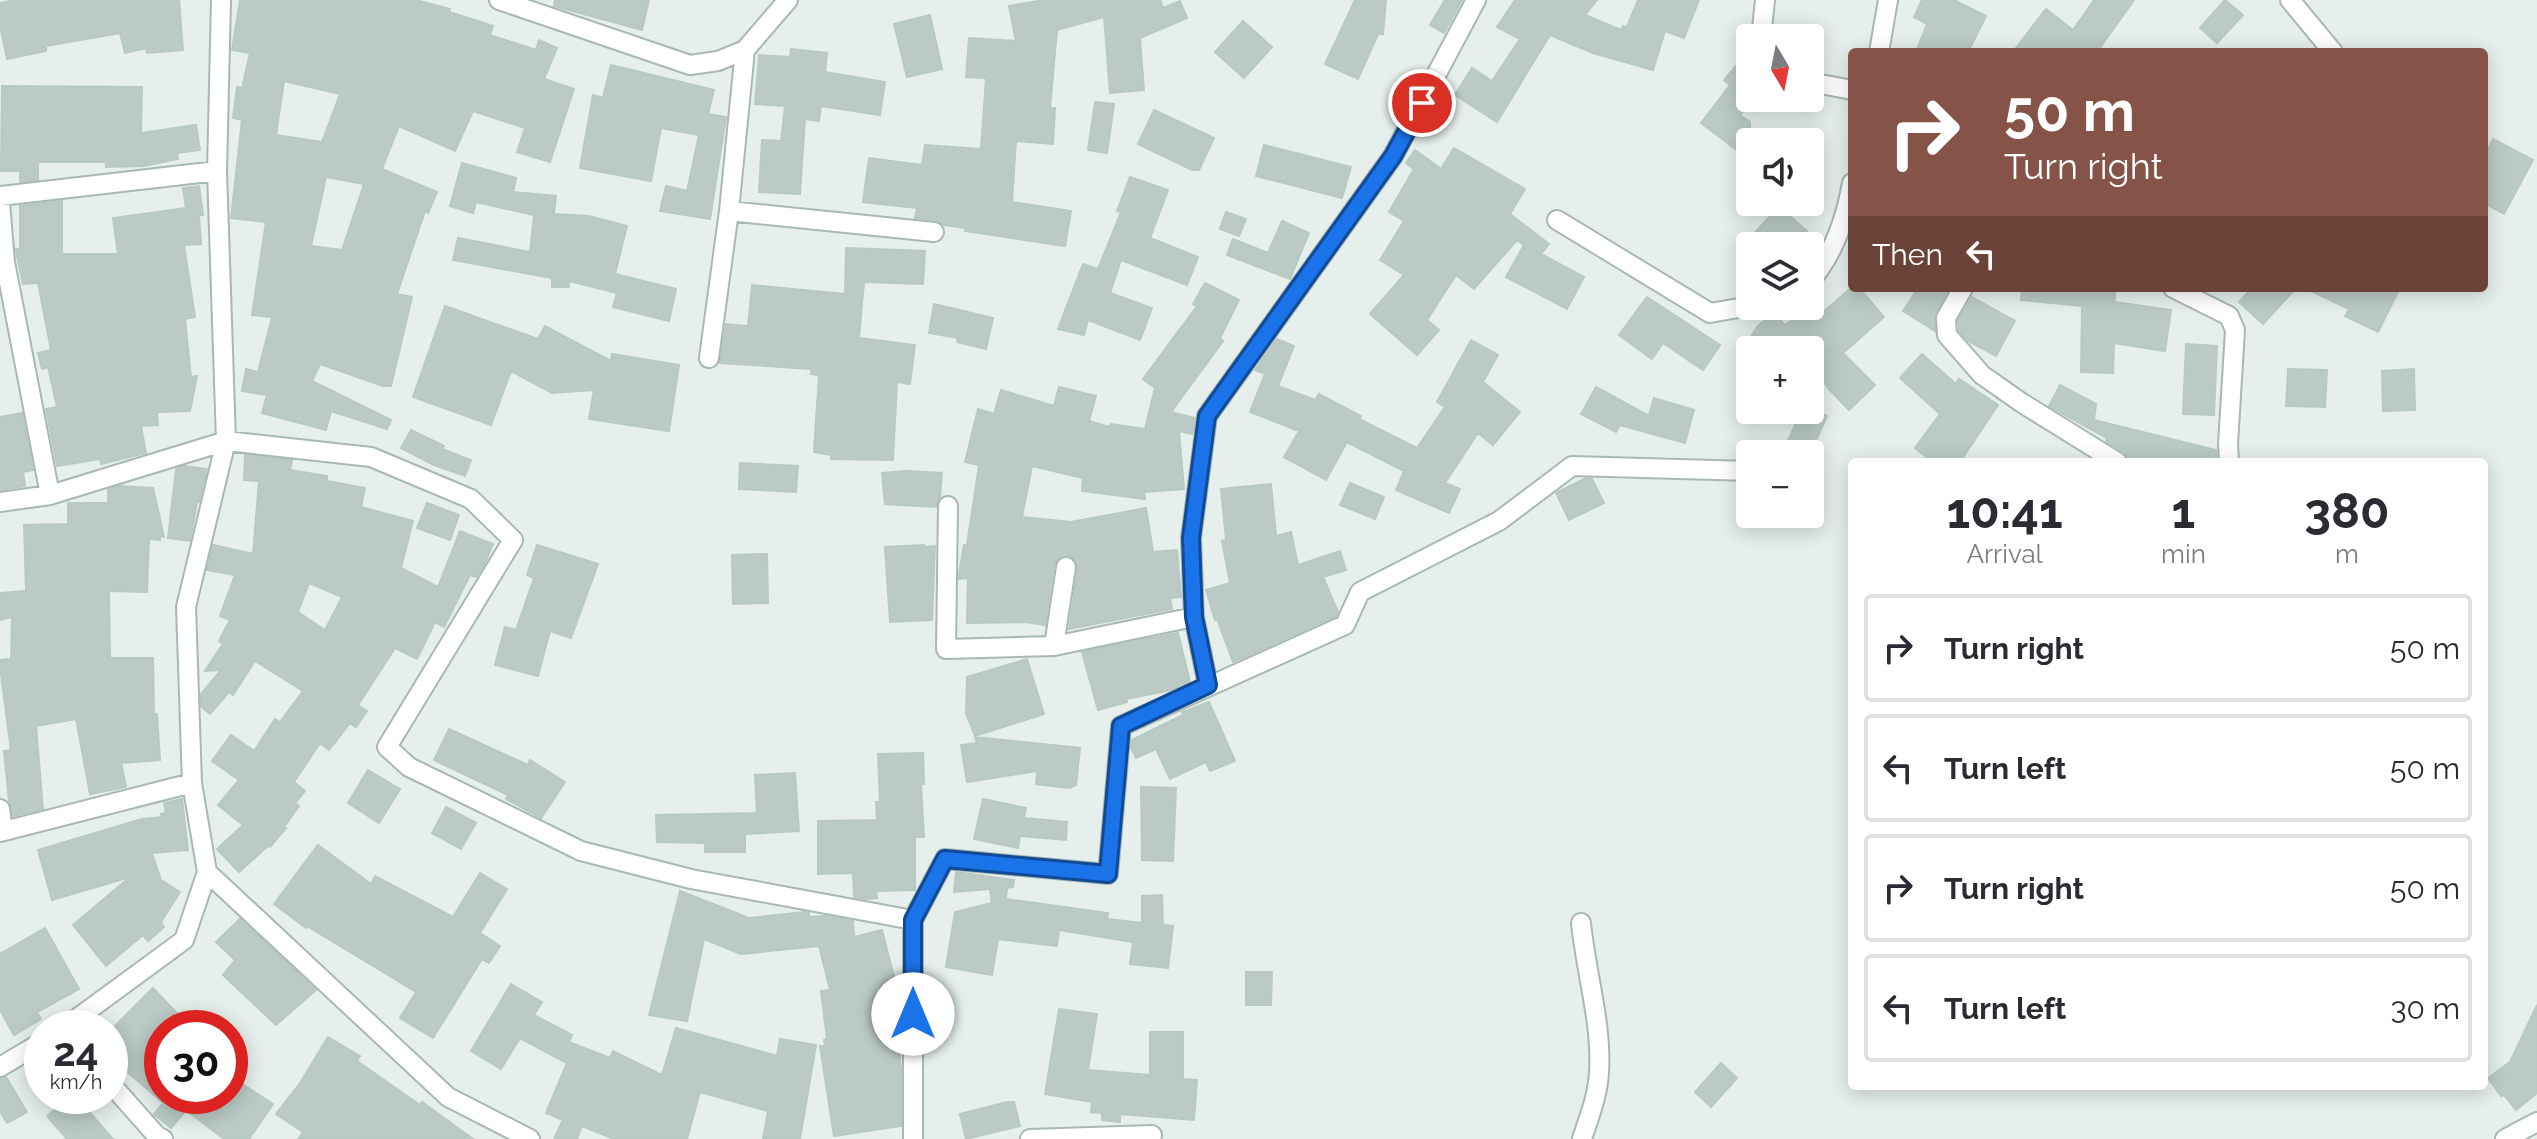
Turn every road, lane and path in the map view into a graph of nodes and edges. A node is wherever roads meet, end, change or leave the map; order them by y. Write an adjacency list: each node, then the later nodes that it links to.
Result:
1 (221, 0): 14 (street)
2 (499, 0): 11 (street)
3 (788, 0): 11 (street)
4 (1476, 0): 33 (street)
5 (1765, 0): 8 (street)
6 (1888, 0): 9 (street)
7 (2290, 0): 10 (street)
8 (1762, 24)
9 (1880, 48)
10 (2330, 48)
11 (745, 50): 17 (street)
12 (1824, 85): 13 (street)
13 (1848, 89)
14 (217, 171): 15 (street); 25 (street)
15 (0, 199): 29 (street)
16 (1848, 203): 20 (street)
17 (729, 211): 19 (street); 24 (street)
18 (1557, 220): 23 (street)
19 (934, 232)
20 (1824, 260)
21 (1961, 292): 26 (street)
22 (2181, 292): 27 (street)
23 (1736, 308)
24 (709, 358)
25 (226, 441): 29 (street); 36 (street); 40 (street)
26 (2111, 458)
27 (2229, 458)
28 (1736, 471): 35 (street)
29 (50, 495): 30 (street)
30 (0, 502)
31 (948, 506): 34 (street)
32 (1066, 567): 34 (street)
33 (1194, 617): 34 (street); 35 (street)
34 (1054, 646)
35 (1208, 685): 40 (street)
36 (192, 783): 38 (street); 39 (street)
37 (0, 809): 38 (street)
38 (1, 831)
39 (207, 872): 42 (street); 49 (street)
40 (913, 920): 50 (street)
41 (1581, 923): 52 (street)
42 (89, 1010)
43 (24, 1053): 44 (street)
44 (0, 1067)
45 (128, 1103): 48 (street)
46 (2537, 1122): 53 (street)
47 (1152, 1135): 51 (street)
48 (163, 1139)
49 (530, 1139)
50 (913, 1139)
51 (1030, 1139)
52 (1582, 1139)
53 (2505, 1139)

